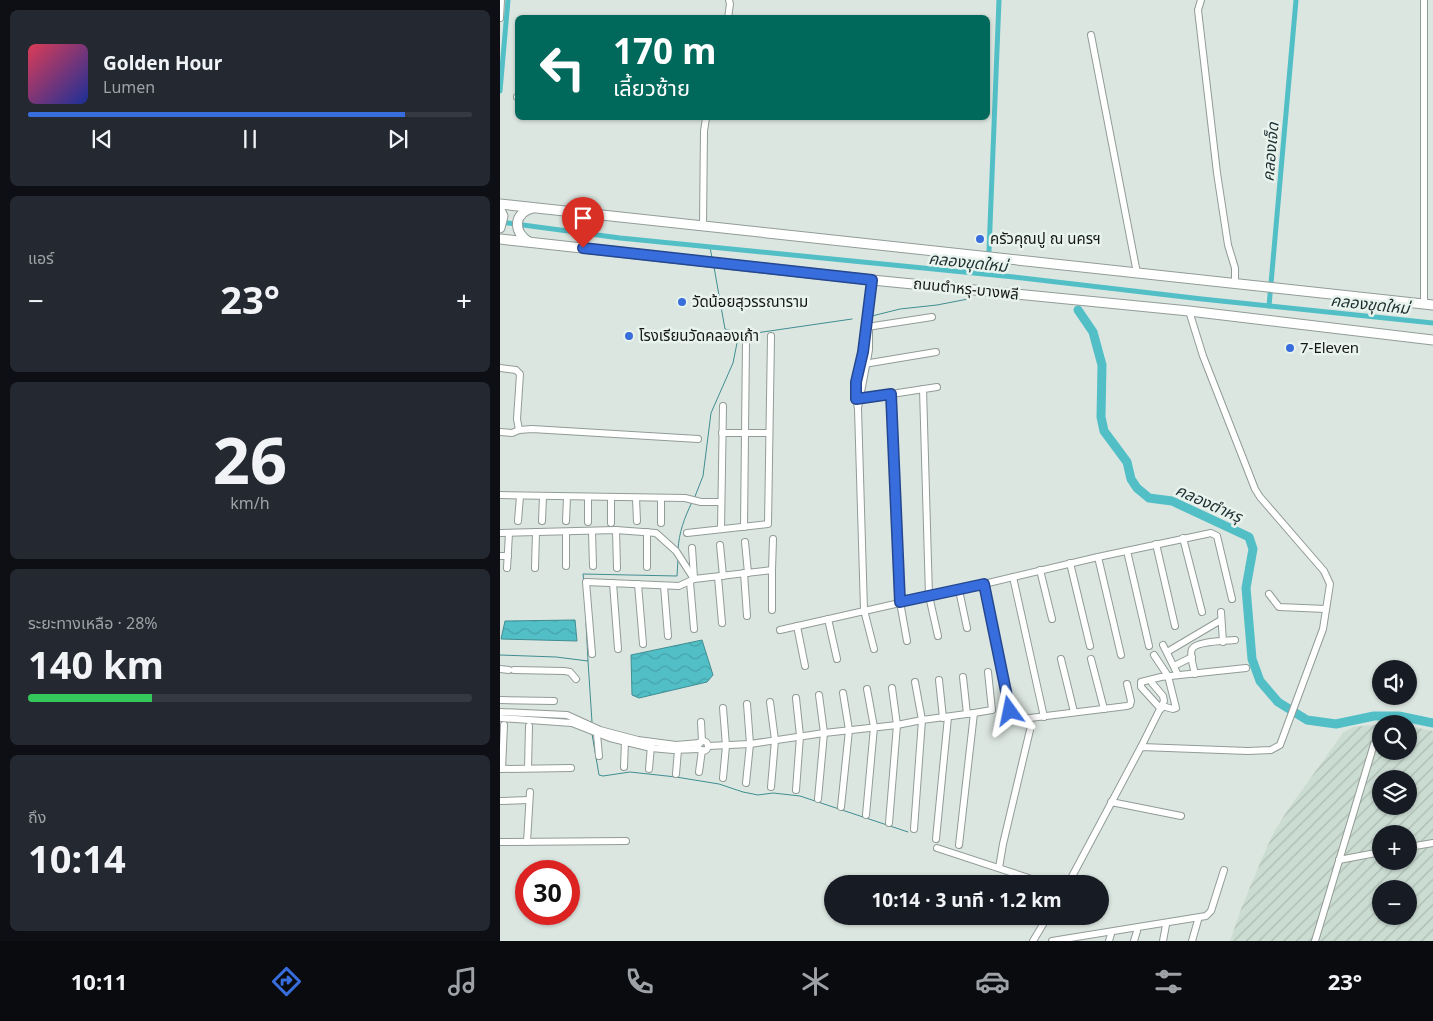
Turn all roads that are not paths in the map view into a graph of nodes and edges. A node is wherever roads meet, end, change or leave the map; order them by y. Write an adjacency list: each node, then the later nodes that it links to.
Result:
1 (501, 0): 6 (street)
2 (728, 0): 5 (street)
3 (1202, 0): 18 (street)
4 (1424, 0): 19 (street)
5 (728, 15)
6 (500, 18)
7 (1091, 35): 16 (street)
8 (706, 120): 12 (street)
9 (500, 204): 10 (main road)
10 (533, 208): 12 (main road); 15 (main road)
11 (501, 212): 13 (main road)
12 (703, 226): 16 (main road)
13 (500, 228)
14 (501, 239): 15 (main road, ถนนตำหรุ-บางพลี)
15 (529, 242): 17 (main road, ถนนตำหรุ-บางพลี)
16 (1137, 273): 18 (main road)
17 (872, 280): 20 (main road, ถนนตำหรุ-บางพลี); 22 (street)
18 (1235, 283): 19 (main road)
19 (1428, 304)
20 (1189, 311): 24 (main road, ถนนตำหรุ-บางพลี); 98 (street)
21 (932, 317): 22 (street)
22 (868, 327): 27 (street)
23 (771, 336): 36 (street)
24 (1433, 340)
25 (746, 341): 38 (street)
26 (936, 352): 27 (street)
27 (863, 364): 32 (street)
28 (500, 368): 34 (street)
29 (937, 386): 30 (street)
30 (923, 389): 31 (street); 95 (street)
31 (891, 394): 32 (street); 97 (street)
32 (858, 399): 100 (street)
33 (723, 406): 37 (street)
34 (519, 430): 35 (street); 39 (street)
35 (500, 432)
36 (769, 432): 38 (street); 56 (street)
37 (722, 433): 38 (street); 48 (street)
38 (745, 433): 56 (street)
39 (698, 439)
40 (500, 495): 41 (street)
41 (520, 496): 42 (street); 49 (street)
42 (543, 496): 43 (street); 50 (street)
43 (567, 497): 44 (street); 51 (street)
44 (588, 497): 45 (street); 53 (street)
45 (612, 497): 46 (street); 54 (street)
46 (636, 498): 47 (street); 52 (street)
47 (661, 498): 48 (street); 55 (street)
48 (721, 502): 57 (street)
49 (518, 521)
50 (542, 521)
51 (566, 521)
52 (637, 521)
53 (588, 522)
54 (611, 523)
55 (662, 524)
56 (744, 527): 57 (street)
57 (721, 529): 65 (street)
58 (616, 530): 59 (street); 62 (street); 82 (street)
59 (592, 531): 61 (street); 78 (street)
60 (536, 532): 61 (street); 64 (street); 81 (street)
61 (566, 532): 77 (street)
62 (647, 532): 79 (street); 88 (street)
63 (500, 533): 64 (street)
64 (509, 533): 74 (street)
65 (687, 533)
66 (1183, 538): 69 (street); 96 (street); 101 (street)
67 (773, 539): 83 (street)
68 (745, 542): 85 (street)
69 (1156, 544): 72 (street); 109 (street)
70 (720, 545): 86 (street)
71 (692, 548): 88 (street)
72 (1127, 551): 75 (street); 123 (street)
73 (500, 556): 74 (street)
74 (508, 556): 80 (street)
75 (1098, 557): 76 (street); 128 (street)
76 (1070, 563): 84 (street); 122 (street)
77 (566, 566)
78 (593, 566)
79 (647, 567)
80 (508, 568)
81 (535, 568)
82 (617, 568)
83 (772, 570): 85 (street); 99 (street)
84 (1040, 570): 87 (street); 105 (street)
85 (746, 573): 86 (street); 103 (street)
86 (720, 576): 88 (street); 107 (street)
87 (1013, 576): 91 (street); 163 (street)
88 (692, 580): 92 (street); 111 (street)
89 (613, 583): 90 (street); 124 (street); 127 (street)
90 (638, 584): 92 (street); 120 (street)
91 (984, 584): 93 (street); 163 (street)
92 (664, 586): 114 (street)
93 (958, 590): 95 (street); 110 (street)
94 (1269, 594): 98 (street)
95 (929, 596): 97 (street); 115 (street)
96 (1232, 599)
97 (900, 602): 100 (street); 117 (street)
98 (1326, 609): 181 (street)
99 (772, 610)
100 (864, 610): 104 (street); 125 (street)
101 (1202, 612)
102 (1221, 612): 106 (street)
103 (748, 616)
104 (828, 619): 108 (street); 131 (street)
105 (1052, 620)
106 (1221, 620): 113 (street); 118 (street)
107 (722, 623)
108 (796, 626): 112 (street); 134 (street)
109 (1175, 626)
110 (967, 628)
111 (694, 630)
112 (780, 630)
113 (1202, 631): 119 (street); 126 (street)
114 (668, 636)
115 (938, 636)
116 (1235, 640): 118 (street)
117 (907, 641)
118 (1223, 642): 119 (street)
119 (1204, 643): 130 (street)
120 (643, 644)
121 (1163, 644): 126 (street)
122 (1090, 646)
123 (1149, 646)
124 (618, 649)
125 (874, 649)
126 (1167, 652): 135 (street)
127 (592, 654)
128 (1121, 655)
129 (1154, 655): 141 (street)
130 (1192, 657): 135 (street); 139 (street)
131 (838, 659)
132 (1061, 659): 160 (street)
133 (1092, 659): 159 (street)
134 (806, 666)
135 (1174, 666): 140 (street)
136 (1246, 668): 139 (street)
137 (500, 669): 143 (street)
138 (988, 672): 161 (street)
139 (1195, 674): 140 (street)
140 (1178, 675): 141 (street)
141 (1168, 676): 158 (street); 158 (street)
142 (963, 677): 161 (street)
143 (576, 679)
144 (939, 680): 164 (street)
145 (916, 682): 166 (street)
146 (1152, 683): 158 (street)
147 (1127, 684): 159 (street)
148 (892, 688): 168 (street)
149 (867, 689): 169 (street)
150 (842, 693): 171 (street)
151 (819, 695): 173 (street)
152 (796, 698): 174 (street)
153 (500, 700): 154 (street)
154 (554, 701)
155 (770, 702): 176 (street)
156 (747, 704): 177 (street)
157 (723, 708): 180 (street)
158 (1161, 708): 181 (street)
159 (1104, 709): 160 (street)
160 (1074, 712): 163 (street)
161 (970, 714): 164 (street); 211 (street)
162 (502, 717): 165 (street); 188 (street)
163 (1044, 717)
164 (946, 718): 166 (street); 206 (street)
165 (532, 720): 170 (street); 186 (street)
166 (922, 720): 168 (street); 205 (street)
167 (701, 722): 179 (street)
168 (897, 725): 169 (street); 204 (street)
169 (874, 727): 171 (street); 202 (street)
170 (593, 730): 175 (street); 184 (street)
171 (849, 730): 173 (street); 201 (street)
172 (1030, 730): 216 (street)
173 (824, 733): 174 (street); 197 (street)
174 (800, 736): 176 (street); 195 (street)
175 (626, 740): 178 (street); 185 (street)
176 (775, 740): 177 (street); 194 (street)
177 (750, 744): 180 (street); 193 (street)
178 (651, 745): 179 (street); 182 (street); 189 (street)
179 (701, 746): 180 (street); 182 (street); 190 (street)
180 (726, 746): 192 (street)
181 (1141, 747): 200 (street)
182 (678, 750): 191 (street)
183 (1372, 751): 215 (street)
184 (599, 756)
185 (624, 767)
186 (528, 768): 187 (street); 188 (street)
187 (571, 768)
188 (501, 769)
189 (649, 770)
190 (699, 772)
191 (676, 774)
192 (723, 778)
193 (746, 783)
194 (771, 787)
195 (796, 790)
196 (530, 792): 198 (street)
197 (818, 799)
198 (529, 800): 199 (street); 208 (street)
199 (500, 801)
200 (1112, 802): 203 (street); 219 (street)
201 (842, 807)
202 (866, 815)
203 (1180, 816)
204 (889, 823)
205 (914, 829)
206 (936, 839)
207 (500, 842): 208 (street)
208 (527, 842): 209 (street)
209 (626, 842)
210 (1433, 843): 212 (street)
211 (959, 845)
212 (1417, 846)
213 (937, 848): 216 (street)
214 (1372, 854): 215 (street)
215 (1339, 860): 229 (street)
216 (999, 868): 218 (street)
217 (1224, 870): 225 (street)
218 (1020, 875)
219 (1073, 875)
220 (1198, 920): 228 (street)
221 (1042, 925): 224 (street)
222 (1166, 925): 227 (street)
223 (1137, 931): 226 (street)
224 (1032, 941)
225 (1052, 941)
226 (1134, 941)
227 (1163, 941)
228 (1192, 941)
229 (1315, 941)

